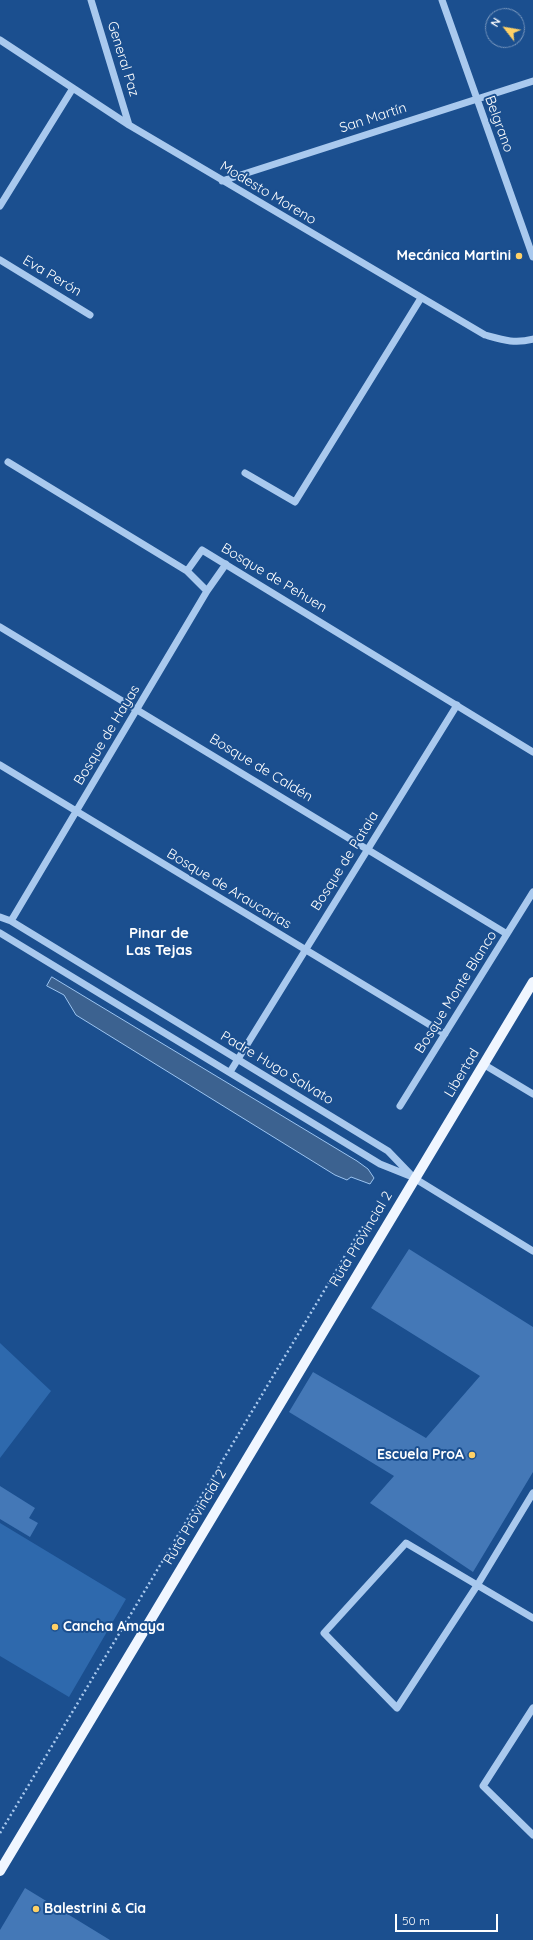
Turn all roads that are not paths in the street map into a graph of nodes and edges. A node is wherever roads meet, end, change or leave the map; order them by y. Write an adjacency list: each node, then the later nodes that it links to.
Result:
1 (91, 0): 7 (street, General Paz)
2 (442, 0): 6 (street, Belgrano)
3 (0, 40): 5 (street, Modesto Moreno)
4 (533, 81): 6 (street, San Martín)
5 (73, 88): 7 (street, Modesto Moreno); 9 (street)
6 (476, 98): 8 (street, San Martín); 10 (street, Belgrano)
7 (129, 125): 8 (street, Modesto Moreno)
8 (222, 181): 12 (street, Modesto Moreno)
9 (0, 206)
10 (533, 257)
11 (0, 260): 13 (street, Eva Perón)
12 (421, 298): 14 (street, Modesto Moreno); 16 (street)
13 (90, 315)
14 (533, 339)
15 (8, 462): 18 (street)
16 (245, 472)
17 (226, 564): 18 (street, Bosque de Pehuen); 19 (street, Bosque de Hayas); 21 (street, Bosque de Pehuen)
18 (187, 571): 19 (street)
19 (207, 591): 22 (street, Bosque de Hayas)
20 (0, 627): 22 (street, Bosque de Caldén)
21 (457, 705): 23 (street, Bosque de Pehuen); 26 (street, Bosque de Pataia)
22 (137, 709): 25 (street, Bosque de Hayas); 26 (street, Bosque de Caldén)
23 (533, 752)
24 (0, 765): 25 (street, Bosque de Araucarias)
25 (76, 812): 29 (street, Bosque de Hayas); 32 (street, Bosque de Araucarias)
26 (368, 849): 31 (street, Bosque de Caldén); 32 (street, Bosque de Pataia)
27 (533, 892): 31 (street, Bosque Monte Blanco)
28 (0, 918): 29 (street, Padre Hugo Salvato)
29 (11, 921): 35 (street, Padre Hugo Salvato)
30 (0, 933): 37 (street, Padre Hugo Salvato)
31 (507, 934): 34 (street, Bosque Monte Blanco)
32 (306, 950): 34 (street, Bosque de Araucarias); 35 (street, Bosque de Pataia)
33 (533, 982): 36 (main road, Libertad)
34 (445, 1034): 39 (street, Bosque Monte Blanco)
35 (238, 1060): 37 (street, Bosque de Pataia); 40 (street, Padre Hugo Salvato)
36 (483, 1064): 38 (street); 40 (main road, Libertad)
37 (230, 1072): 40 (street, Padre Hugo Salvato)
38 (533, 1094)
39 (400, 1106)
40 (414, 1178): 41 (street, Padre Hugo Salvato); 47 (main road, Ruta Provincial 2)
41 (533, 1251)
42 (533, 1493): 43 (street)
43 (478, 1584): 43 (street); 44 (street)
44 (533, 1618)
45 (533, 1708): 46 (street)
46 (533, 1835)
47 (0, 1871)

